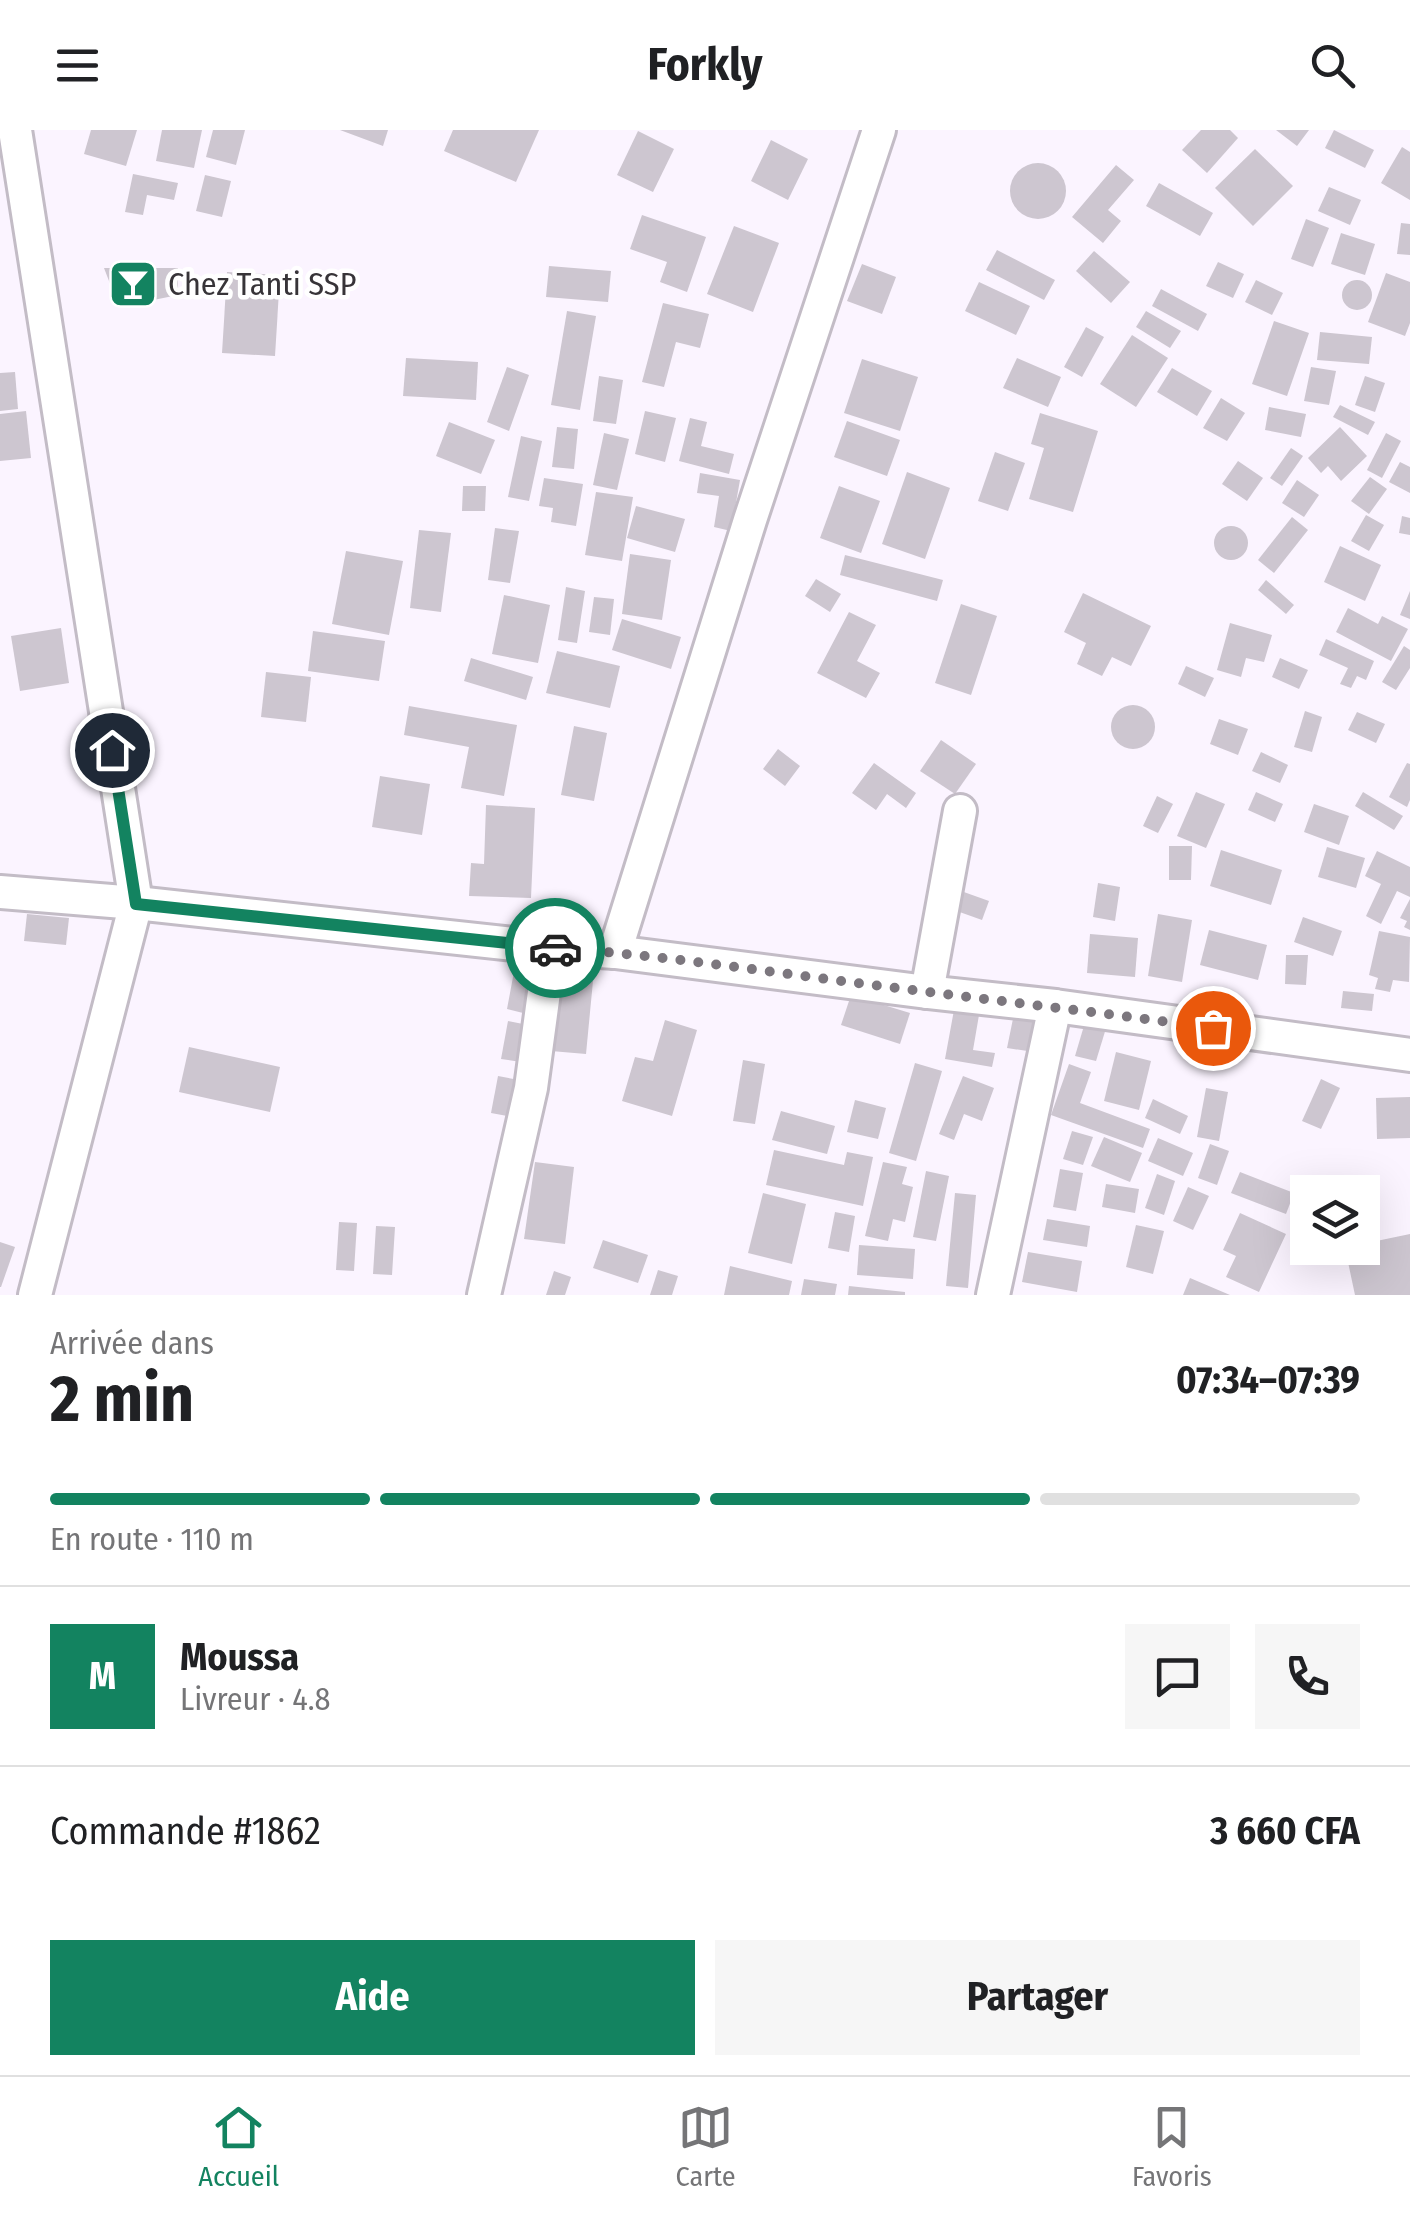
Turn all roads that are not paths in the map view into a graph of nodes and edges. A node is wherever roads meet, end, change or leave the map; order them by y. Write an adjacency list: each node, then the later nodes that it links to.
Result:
1 (15, 130): 3 (street)
2 (879, 130): 8 (street)
3 (13, 199): 6 (street)
4 (960, 811): 9 (street)
5 (0, 892): 6 (street)
6 (136, 904): 7 (street); 12 (street)
7 (550, 948): 8 (street); 13 (street)
8 (615, 952): 9 (street)
9 (927, 992): 10 (street)
10 (1055, 1006): 11 (street); 14 (street)
11 (1410, 1055)
12 (35, 1295)
13 (484, 1295)
14 (994, 1295)

